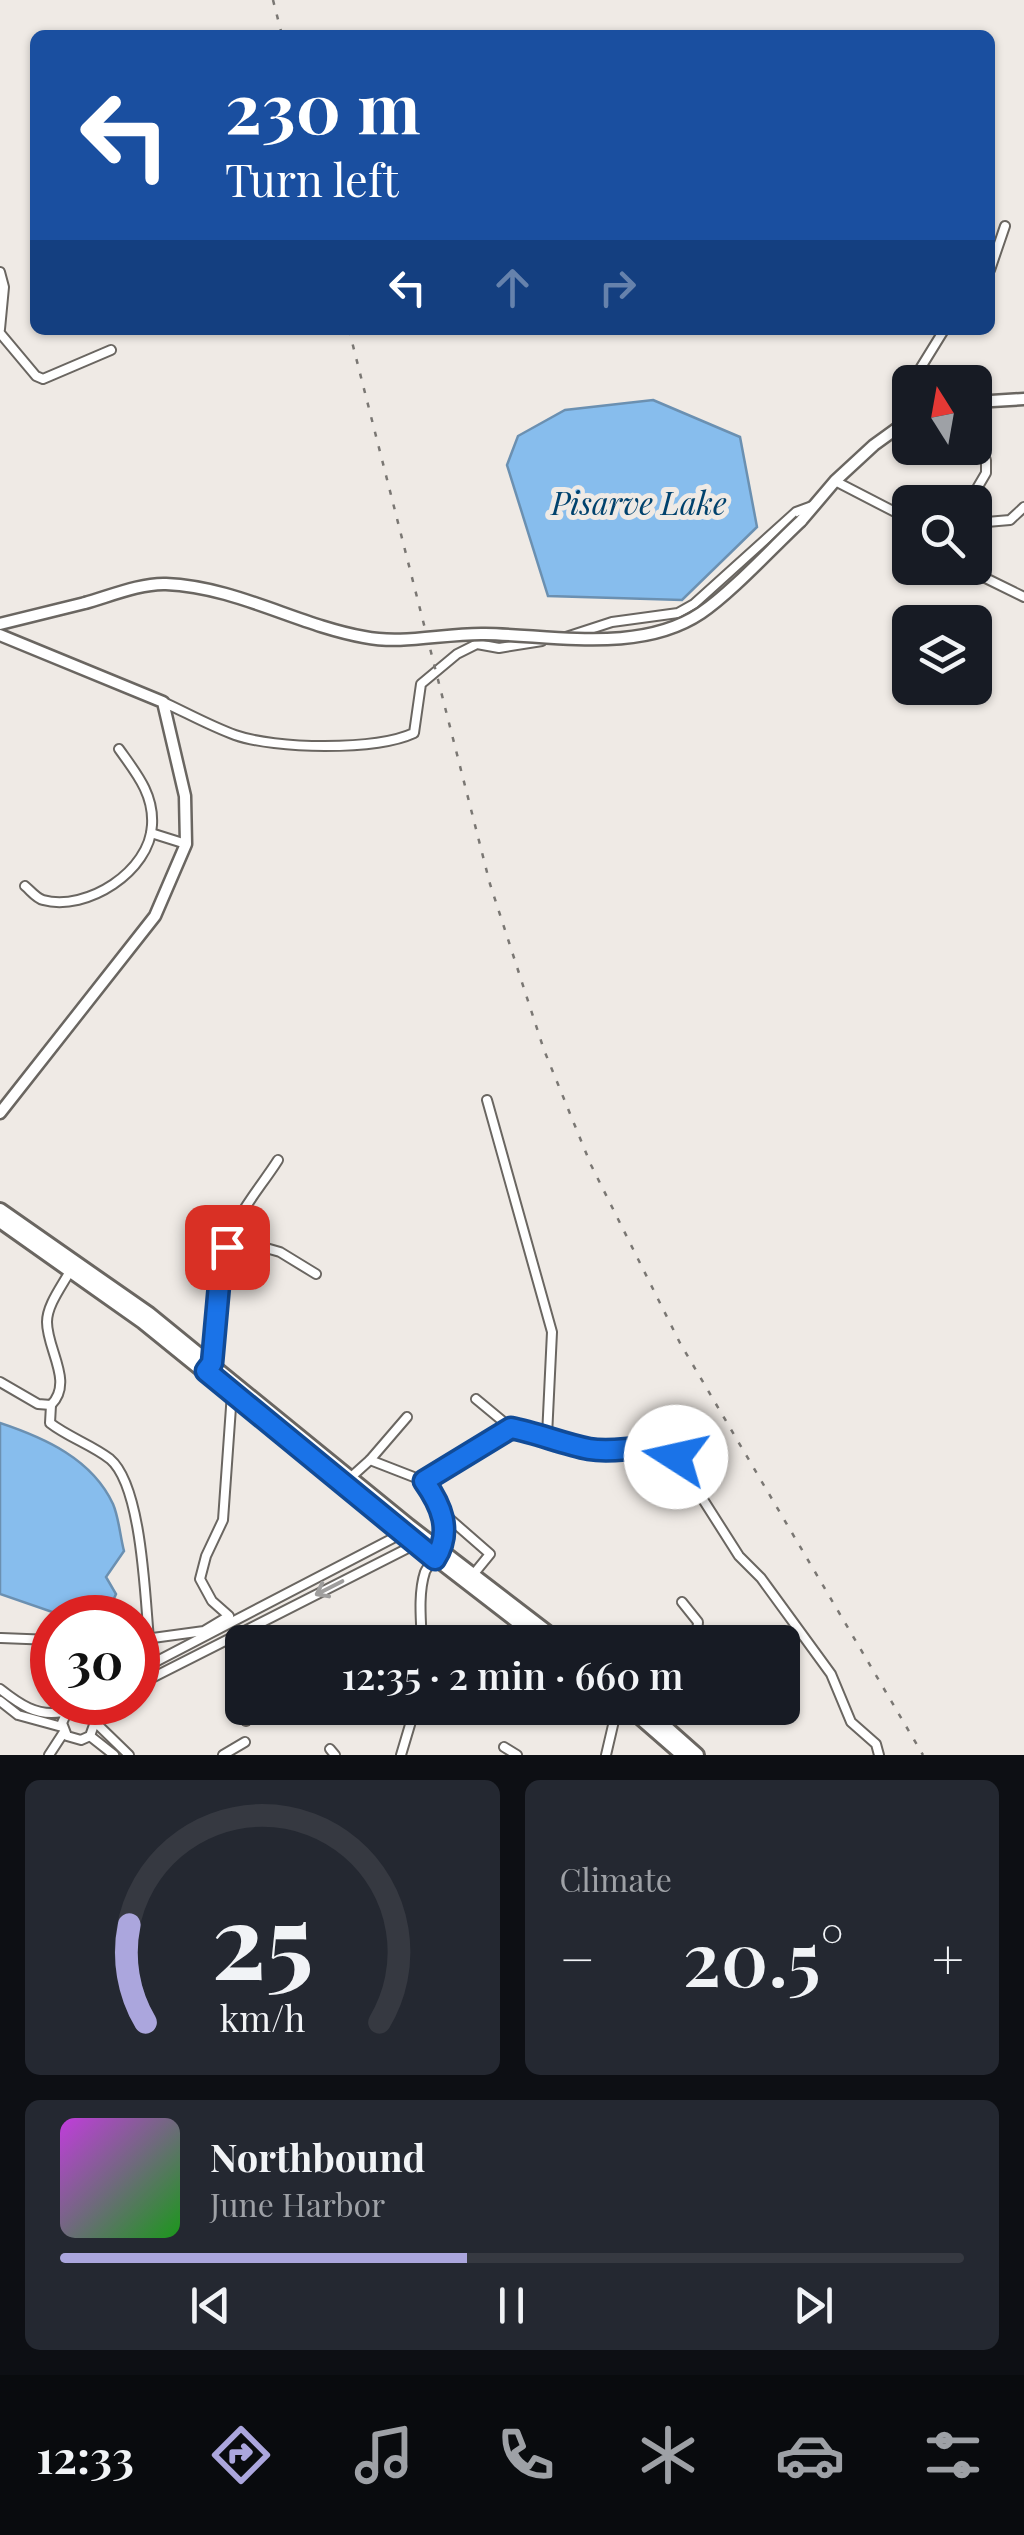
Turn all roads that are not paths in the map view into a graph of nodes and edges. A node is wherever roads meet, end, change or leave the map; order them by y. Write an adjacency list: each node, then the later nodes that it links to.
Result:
1 (1005, 226): 2 (street)
2 (995, 255)
3 (0, 272): 4 (street)
4 (0, 331): 6 (street)
5 (941, 335): 7 (street)
6 (111, 350)
7 (924, 365)
8 (1024, 399): 9 (street)
9 (992, 401)
10 (892, 433): 11 (street)
11 (835, 480): 12 (street); 14 (street)
12 (815, 505): 18 (street, bridge); 20 (street)
13 (1024, 507): 15 (street)
14 (892, 511)
15 (992, 522)
16 (992, 581): 17 (street)
17 (1024, 596)
18 (0, 624)
19 (0, 635): 20 (street)
20 (163, 702): 23 (street)
21 (119, 749): 22 (street)
22 (151, 833): 23 (street); 24 (street)
23 (186, 844): 26 (street)
24 (25, 886)
25 (487, 1100): 41 (street)
26 (0, 1113)
27 (278, 1160): 30 (street)
28 (0, 1210): 33 (highway)
29 (0, 1221): 31 (highway)
30 (231, 1238): 32 (street); 33 (street)
31 (70, 1272): 33 (highway); 37 (street)
32 (316, 1274)
33 (209, 1367): 35 (highway); 39 (highway)
34 (0, 1382): 37 (street)
35 (232, 1392): 39 (highway); 52 (street)
36 (476, 1399): 40 (street)
37 (51, 1405): 50 (street)
38 (407, 1417): 42 (street)
39 (272, 1420): 43 (highway); 46 (highway)
40 (511, 1428): 41 (street); 44 (street)
41 (547, 1436): 88 (street)
42 (370, 1460): 43 (street); 44 (street)
43 (350, 1478): 48 (highway)
44 (424, 1481): 45 (street)
45 (443, 1513): 48 (street); 49 (street)
46 (403, 1533): 47 (highway); 52 (street)
47 (416, 1544): 48 (highway); 54 (street, one-way to 54)
48 (437, 1555): 49 (highway); 55 (street); 56 (highway)
49 (472, 1576): 57 (highway)
50 (145, 1595)
51 (682, 1602): 58 (street)
52 (231, 1619): 53 (street); 59 (street); 63 (street)
53 (236, 1625)
54 (255, 1625)
55 (422, 1625)
56 (523, 1625)
57 (537, 1625)
58 (698, 1625)
59 (160, 1637)
60 (1, 1638): 61 (street)
61 (30, 1639)
62 (225, 1640): 64 (street)
63 (160, 1659)
64 (160, 1674)
65 (0, 1689): 67 (street)
66 (0, 1701): 75 (street)
67 (30, 1708)
68 (64, 1725): 75 (street)
69 (94, 1725): 76 (street)
70 (98, 1725): 81 (street)
71 (410, 1725): 83 (street)
72 (613, 1725): 85 (street)
73 (649, 1725): 86 (highway)
74 (664, 1725): 87 (highway)
75 (63, 1730): 76 (street); 79 (street)
76 (90, 1736): 80 (street)
77 (245, 1742): 82 (street)
78 (504, 1748): 84 (street)
79 (49, 1755)
80 (114, 1755)
81 (128, 1755)
82 (223, 1755)
83 (401, 1755)
84 (517, 1755)
85 (606, 1755)
86 (683, 1755)
87 (698, 1755)
88 (879, 1755)

